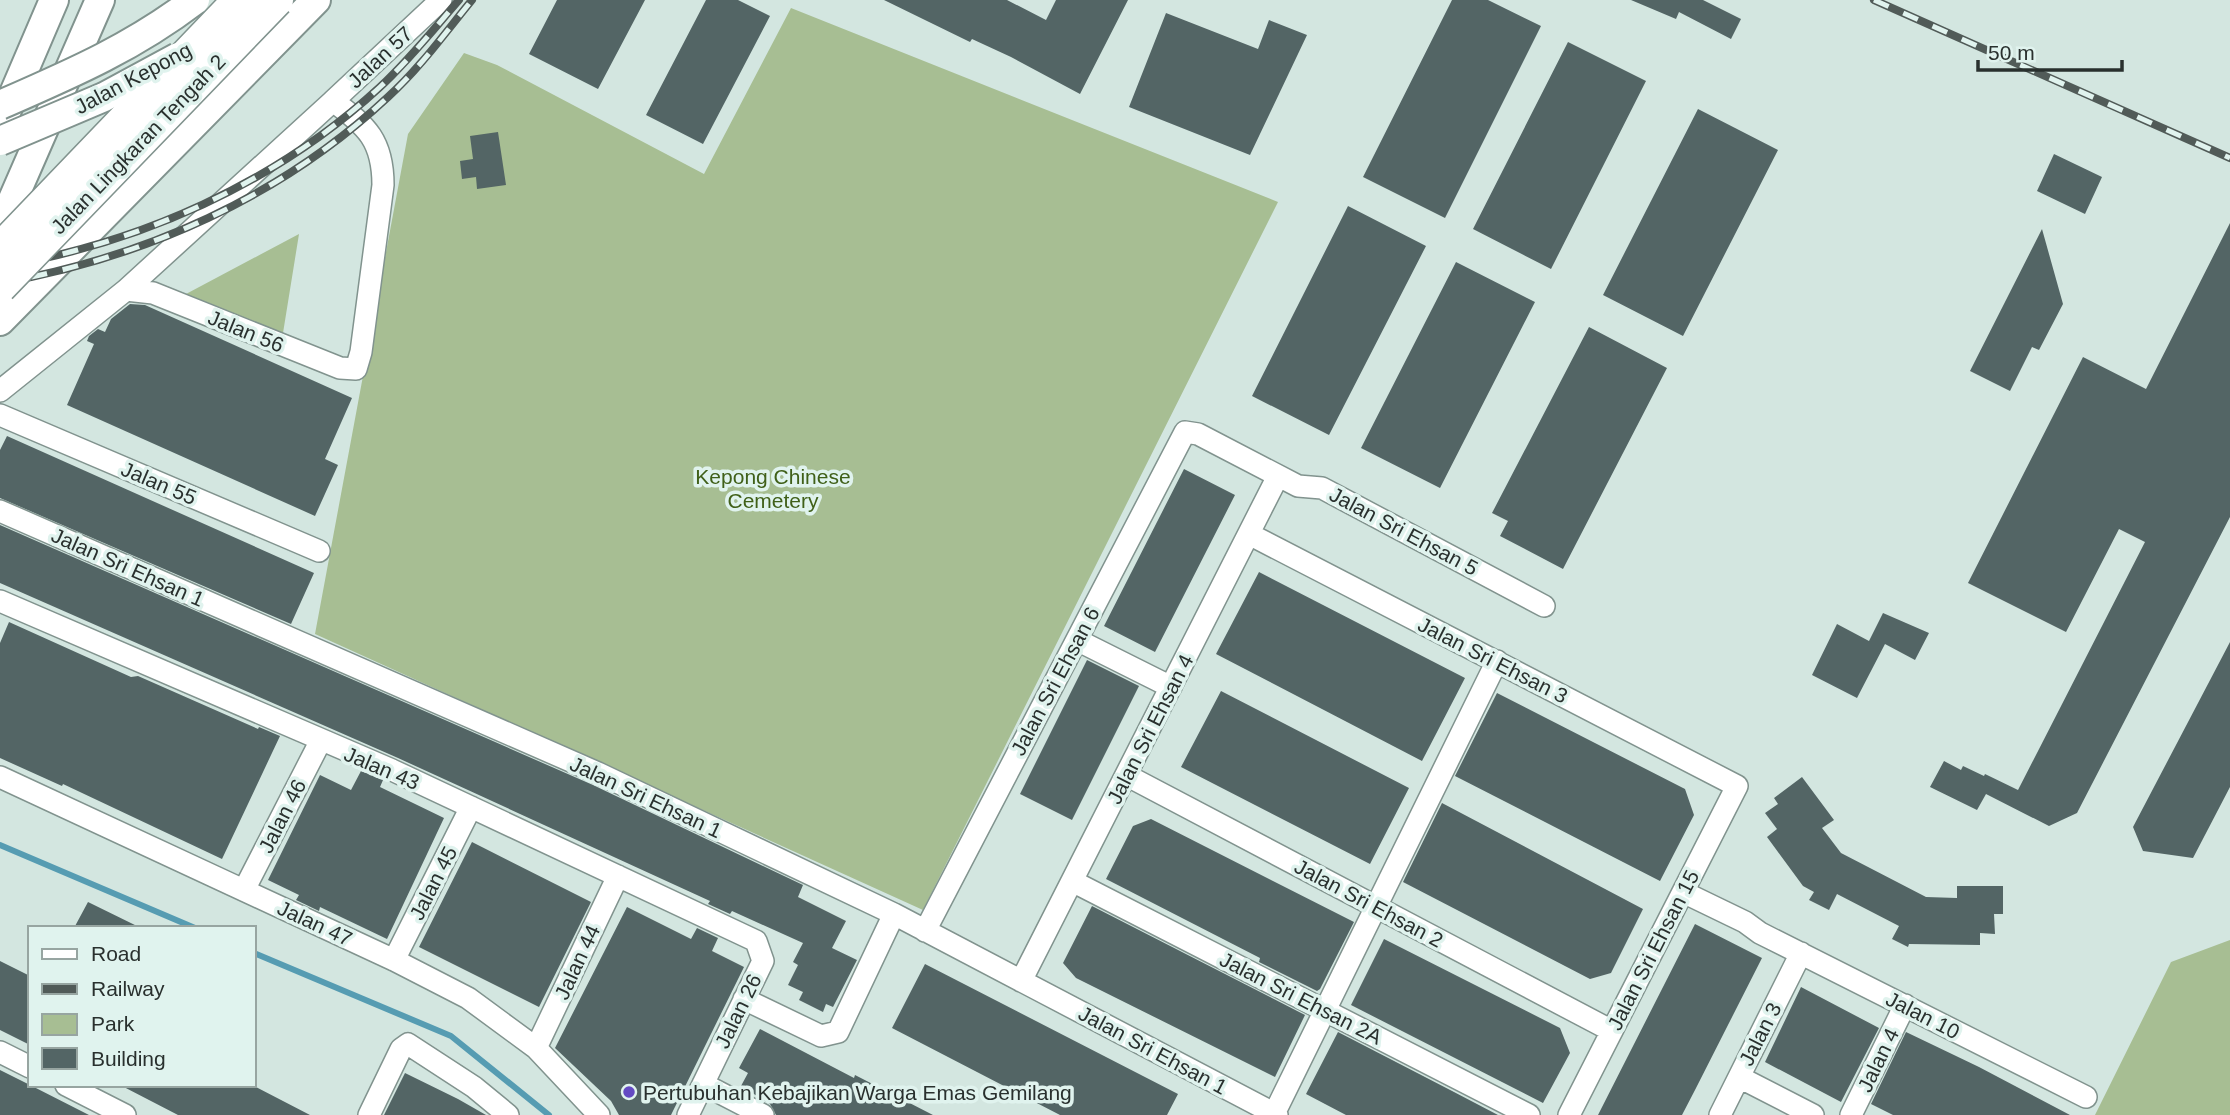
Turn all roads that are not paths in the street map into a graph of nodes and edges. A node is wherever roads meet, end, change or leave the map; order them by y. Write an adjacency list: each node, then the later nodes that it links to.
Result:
1 (54, 0): 11 (main road)
2 (100, 0): 14 (main road)
3 (195, 0): 10 (main road, Jalan Kepong, bridge)
4 (239, 0): 16 (highway, Jalan Lingkaran Tengah 2, bridge)
5 (257, 0): 12 (main road, Jalan Kepong, bridge)
6 (276, 0): 17 (highway, Jalan Lingkaran Tengah 2, bridge)
7 (316, 0): 13 (main road)
8 (441, 0): 9 (street, Jalan 57)
9 (333, 101): 18 (street); 20 (street, Jalan 57)
10 (0, 105)
11 (0, 125)
12 (0, 141)
13 (128, 194): 15 (main road); 19 (main road)
14 (0, 229)
15 (0, 237)
16 (0, 249)
17 (0, 287)
18 (125, 290): 20 (street, Jalan 56); 21 (street)
19 (0, 321)
20 (340, 368)
21 (0, 391)
22 (0, 415): 27 (street, Jalan 55)
23 (1185, 432): 24 (street, Jalan Sri Ehsan 5); 30 (street, Jalan Sri Ehsan 6)
24 (1279, 476): 26 (street, Jalan Sri Ehsan 4); 29 (street, Jalan Sri Ehsan 5)
25 (0, 511): 43 (street, Jalan Sri Ehsan 1)
26 (1249, 534): 31 (street, Jalan Sri Ehsan 3); 32 (street, Jalan Sri Ehsan 4)
27 (319, 551)
28 (0, 601): 33 (street, Jalan 43)
29 (1544, 606)
30 (1077, 640): 32 (street); 44 (street, Jalan Sri Ehsan 6)
31 (1497, 662): 36 (street, Jalan Sri Ehsan 3); 42 (street)
32 (1171, 687): 34 (street, Jalan Sri Ehsan 4)
33 (320, 742): 37 (street, Jalan 43); 40 (street, Jalan 46)
34 (1126, 775): 39 (street, Jalan Sri Ehsan 4); 42 (street, Jalan Sri Ehsan 2)
35 (0, 777): 40 (street, Jalan 47)
36 (1738, 786): 41 (street, Jalan Sri Ehsan 15)
37 (471, 807): 38 (street, Jalan 43); 47 (street, Jalan 45)
38 (618, 876): 45 (street, Jalan 43); 53 (street, Jalan 44)
39 (1072, 881): 48 (street, Jalan Sri Ehsan 4); 51 (street, Jalan Sri Ehsan 2A)
40 (244, 890): 47 (street, Jalan 47)
41 (1681, 896): 46 (street, Jalan 10); 52 (street, Jalan Sri Ehsan 15)
42 (1378, 907): 51 (street); 52 (street, Jalan Sri Ehsan 2)
43 (894, 914): 44 (street, Jalan Sri Ehsan 1); 49 (street)
44 (925, 930): 48 (street, Jalan Sri Ehsan 1)
45 (759, 944): 49 (street, Jalan 26)
46 (1801, 953): 50 (street, Jalan 10); 56 (street, Jalan 3)
47 (394, 960): 53 (street, Jalan 47)
48 (1021, 981): 60 (street, Jalan Sri Ehsan 1)
49 (744, 999): 57 (street, Jalan 26)
50 (1905, 1005): 59 (street, Jalan 10); 71 (street, Jalan 4)
51 (1327, 1011): 60 (street); 67 (street, Jalan Sri Ehsan 2A)
52 (1612, 1031): 68 (street, Jalan Sri Ehsan 15)
53 (536, 1048): 64 (street, Jalan 47)
54 (0, 1052): 55 (street)
55 (28, 1066)
56 (1739, 1077): 69 (street, Jalan 3); 70 (street)
57 (703, 1084): 65 (street, Jalan 26); 66 (street)
58 (70, 1087): 61 (street)
59 (2086, 1097)
60 (1276, 1114)
61 (125, 1115)
62 (369, 1115): 63 (street)
63 (508, 1115)
64 (599, 1115)
65 (688, 1115)
66 (763, 1115)
67 (1529, 1115)
68 (1569, 1115)
69 (1720, 1115)
70 (1813, 1115)
71 (1851, 1115)

